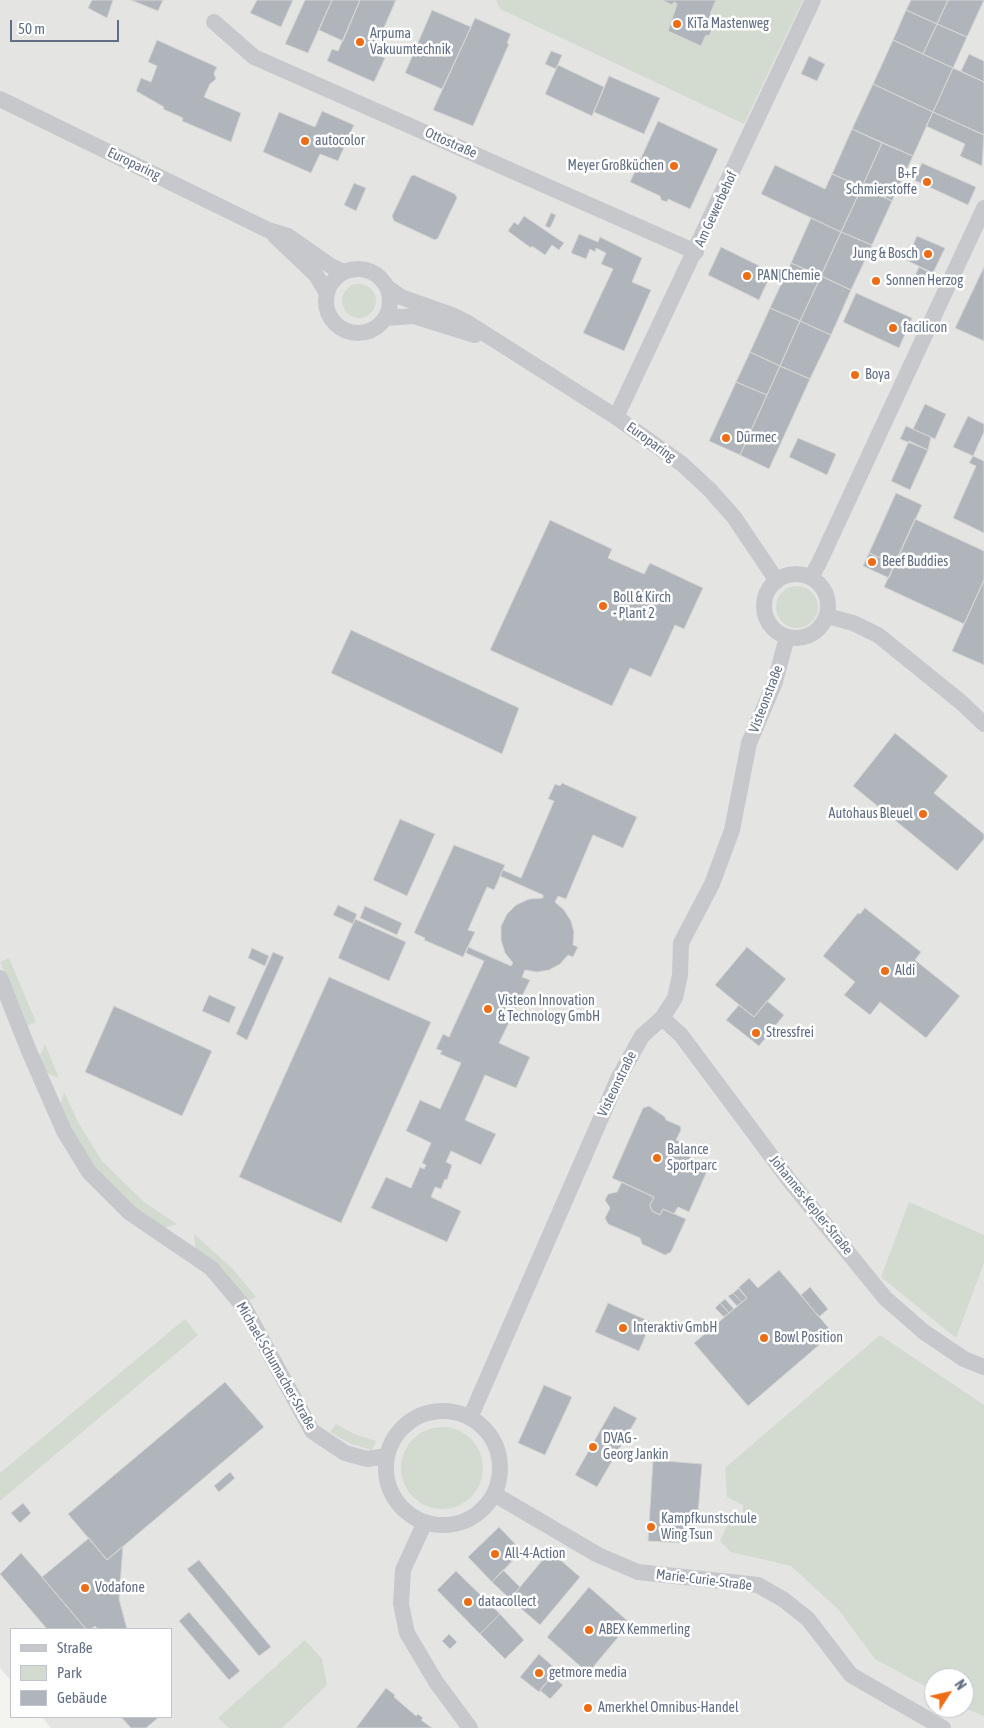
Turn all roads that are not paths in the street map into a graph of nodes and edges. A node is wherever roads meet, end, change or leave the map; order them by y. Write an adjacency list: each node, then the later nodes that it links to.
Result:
1 (813, 0): 6 (street, Am Gewerbehof)
2 (214, 22): 6 (street, Ottostraße)
3 (0, 99): 5 (street, Europaring)
4 (984, 208): 13 (street)
5 (268, 230): 7 (street, Europaring); 9 (street, Europaring)
6 (696, 252): 12 (street, Am Gewerbehof)
7 (344, 272): 8 (street, Europaring); 9 (street)
8 (387, 287): 10 (street); 11 (street, Europaring)
9 (328, 293): 10 (street, Europaring)
10 (385, 318): 11 (street, Europaring)
11 (492, 339): 12 (street, Europaring)
12 (616, 417): 14 (street, Europaring)
13 (811, 578): 14 (street); 15 (street)
14 (776, 581): 16 (street)
15 (827, 616): 16 (street); 17 (street)
16 (787, 637): 19 (street, Visteonstraße)
17 (984, 724)
18 (0, 978): 22 (street, Michael-Schumacher-Straße)
19 (662, 1018): 20 (street, Johannes-Kepler-Straße); 21 (street, Visteonstraße)
20 (984, 1367)
21 (470, 1418): 22 (street); 23 (street)
22 (387, 1456): 24 (street)
23 (494, 1494): 24 (street); 26 (street, Marie-Curie-Straße)
24 (425, 1522): 25 (street)
25 (470, 1728)
26 (943, 1728)

